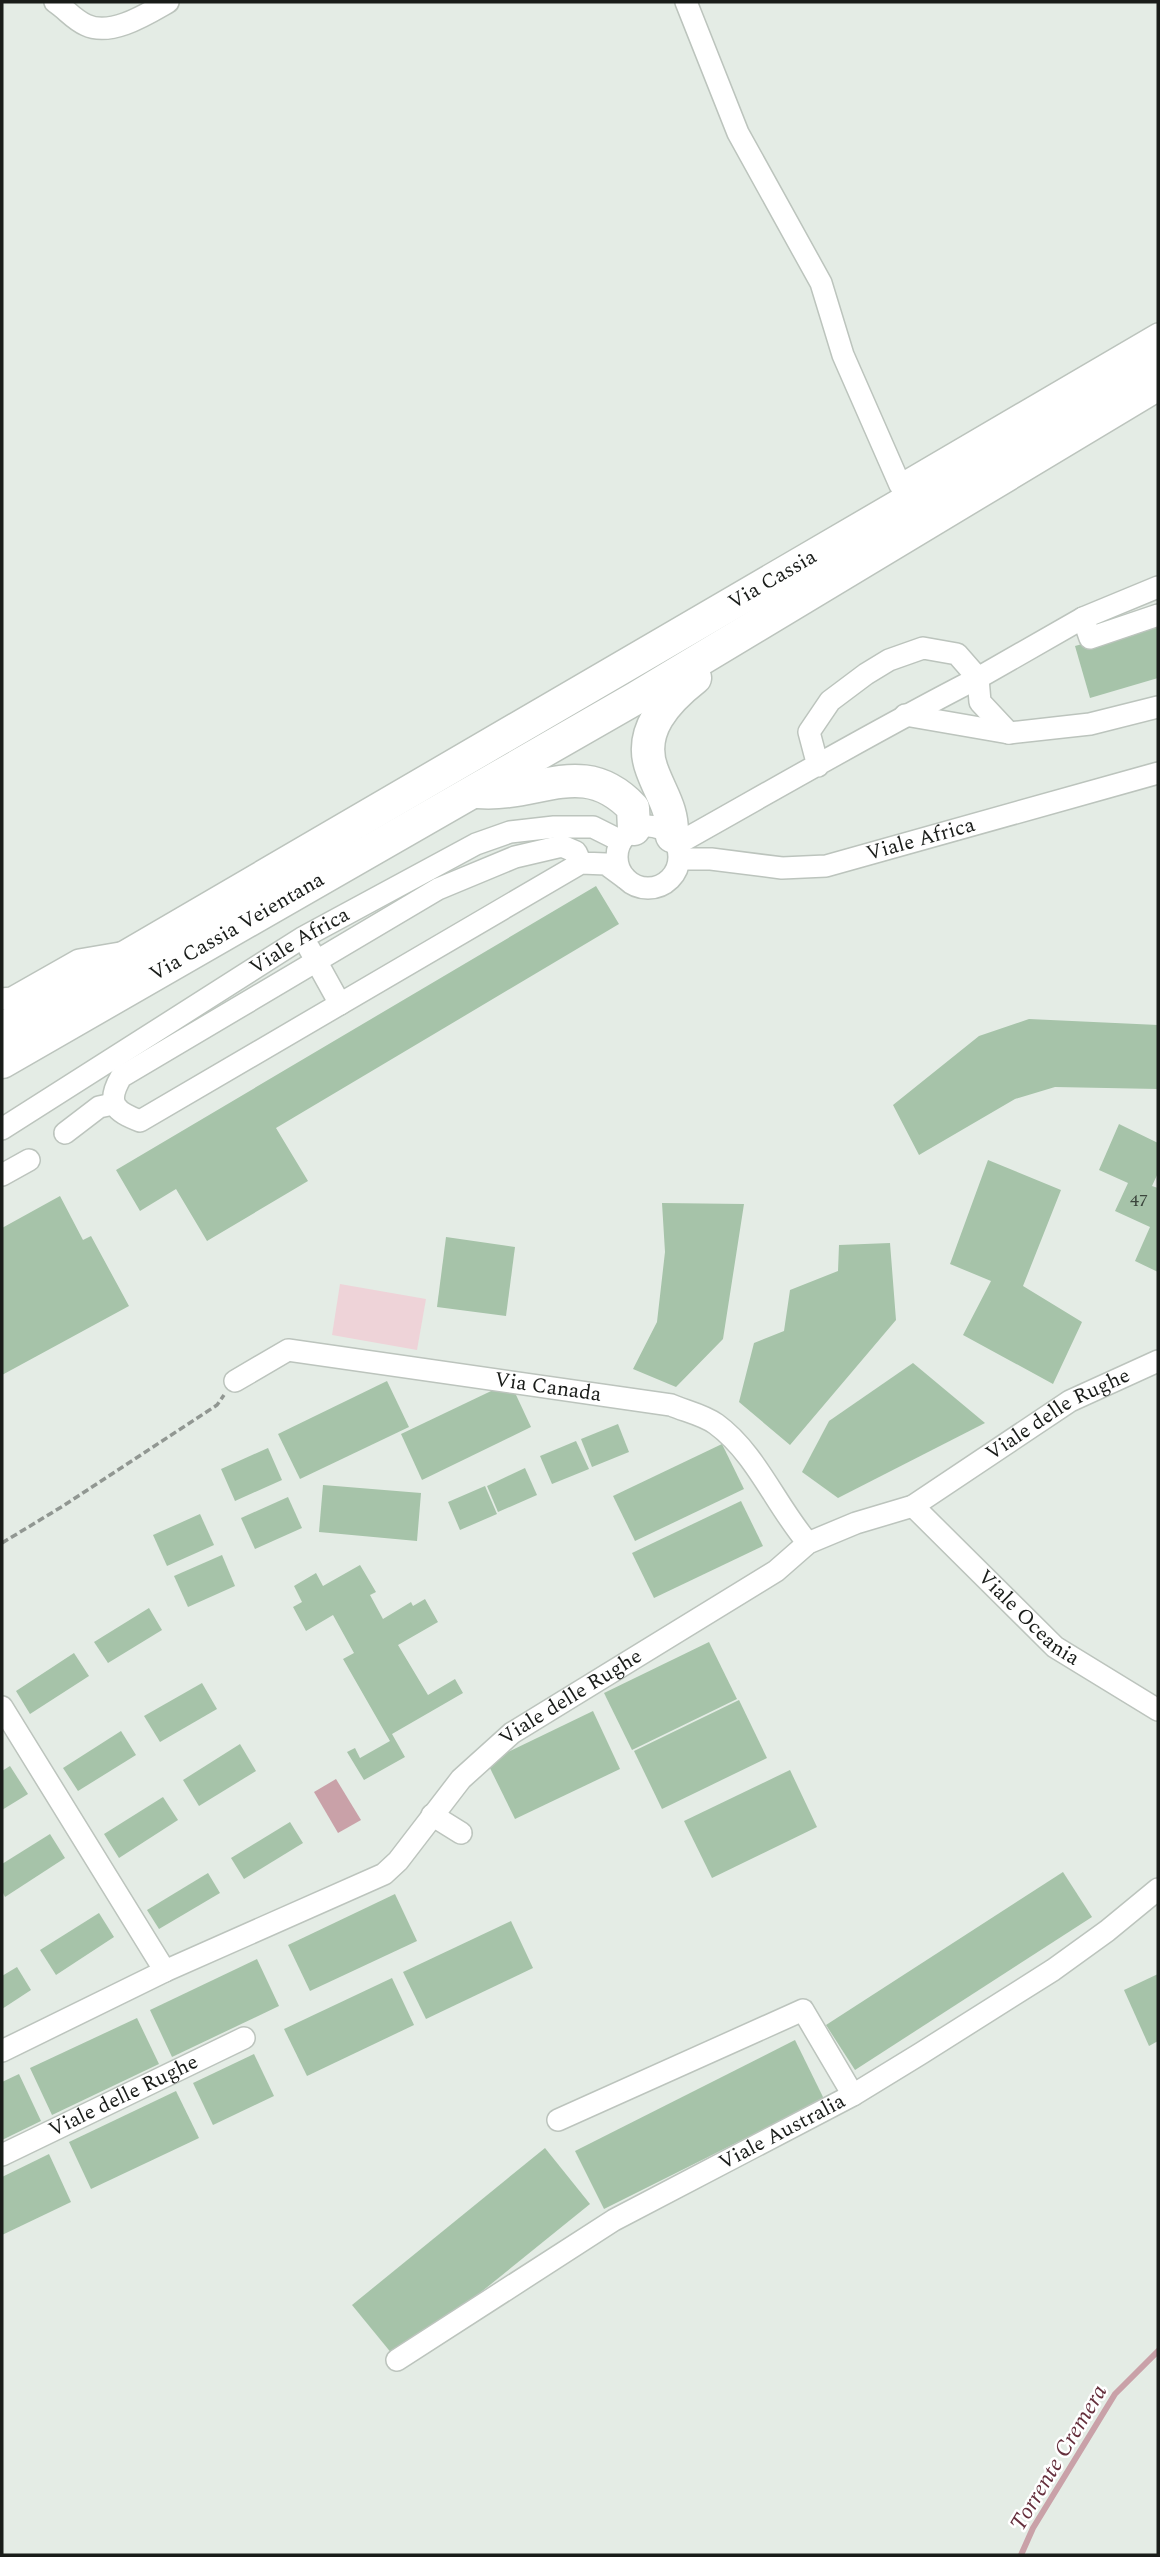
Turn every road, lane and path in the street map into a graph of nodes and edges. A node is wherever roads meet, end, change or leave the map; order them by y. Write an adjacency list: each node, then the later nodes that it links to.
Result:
1 (55, 2): 2 (street)
2 (168, 2)
3 (686, 2): 7 (street)
4 (1158, 334): 7 (street)
5 (1158, 355): 12 (highway, Via Cassia)
6 (1158, 384): 11 (highway, Via Cassia)
7 (900, 485): 12 (highway)
8 (1158, 587): 10 (street)
9 (1158, 615): 10 (street)
10 (1083, 618): 13 (street)
11 (736, 636): 19 (highway, Via Cassia); 22 (highway)
12 (622, 669): 20 (highway, Via Cassia)
13 (978, 678): 15 (street); 16 (street); 17 (street)
14 (1158, 707): 16 (street)
15 (905, 715): 16 (street); 17 (street)
16 (1009, 733)
17 (818, 766): 22 (street)
18 (1158, 773): 22 (street, Viale Africa)
19 (474, 792): 21 (highway); 31 (highway, Via Cassia Veientana)
20 (389, 804): 26 (highway, Via Cassia Veientana)
21 (624, 840): 22 (street, Viale Africa); 23 (street); 24 (street); 25 (street, Viale Africa)
22 (676, 847): 24 (street)
23 (578, 857): 24 (street); 27 (street); 29 (street)
24 (625, 878)
25 (302, 938): 27 (street); 33 (street, Viale Africa)
26 (136, 950): 28 (street); 30 (highway, Via Cassia Veientana)
27 (317, 961): 29 (street); 32 (street)
28 (2, 999)
29 (340, 1004): 32 (street)
30 (2, 1029)
31 (2, 1062)
32 (113, 1104): 34 (street)
33 (2, 1129)
34 (65, 1133)
35 (29, 1160): 36 (street)
36 (2, 1175)
37 (1158, 1361): 39 (street, Viale delle Rughe)
38 (235, 1381): 40 (path); 41 (street, Via Canada)
39 (913, 1506): 41 (street, Viale delle Rughe); 43 (street, Viale Oceania)
40 (2, 1543)
41 (808, 1543): 44 (street, Viale delle Rughe)
42 (2, 1707): 47 (street)
43 (1158, 1710)
44 (432, 1815): 45 (street); 47 (street, Viale delle Rughe)
45 (461, 1833)
46 (1158, 1889): 50 (street, Viale Australia)
47 (165, 1971): 49 (street, Viale delle Rughe)
48 (244, 2038): 52 (street, Viale delle Rughe)
49 (2, 2051)
50 (852, 2095): 51 (street); 53 (street, Viale Australia)
51 (558, 2120)
52 (2, 2155)
53 (397, 2360)

